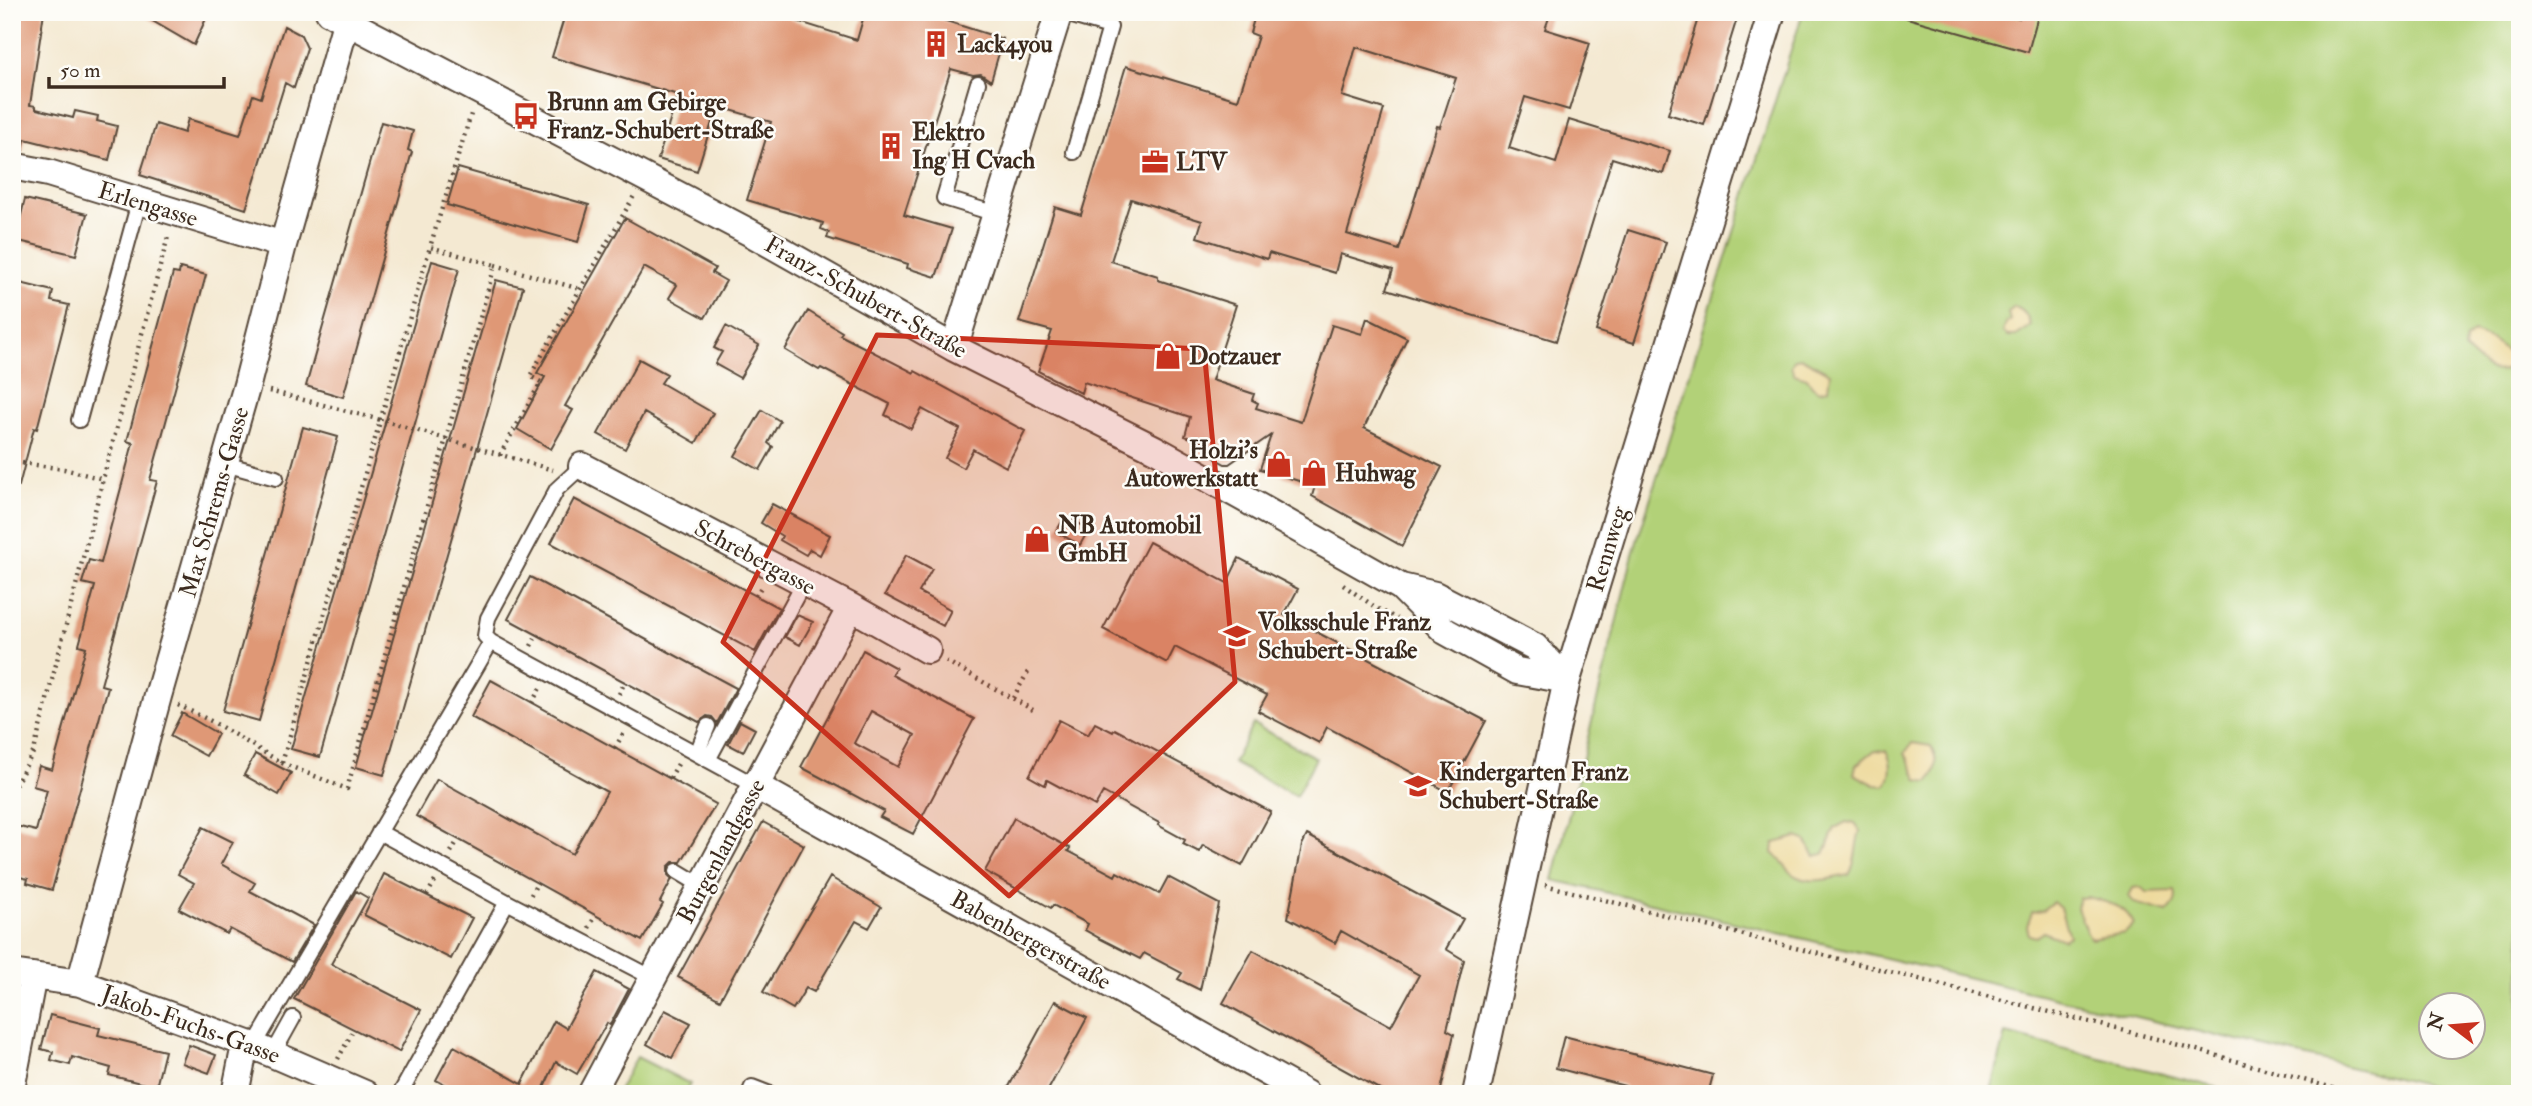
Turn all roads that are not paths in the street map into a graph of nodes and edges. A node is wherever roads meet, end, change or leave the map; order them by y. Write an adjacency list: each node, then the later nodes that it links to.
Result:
1 (1059, 12): 5 (lane); 8 (street)
2 (1772, 12): 19 (street, Rennweg)
3 (341, 15): 9 (street, Max Schrems-Gasse); 10 (street, Franz-Schubert-Straße)
4 (978, 83): 8 (lane)
5 (1074, 152)
6 (12, 166): 7 (street, Erlengasse)
7 (139, 202): 9 (street, Erlengasse); 11 (lane)
8 (996, 214): 10 (street)
9 (283, 245): 12 (street, Max Schrems-Gasse)
10 (954, 348): 19 (street, Franz-Schubert-Straße)
11 (79, 420)
12 (225, 464): 14 (lane); 29 (street, Max Schrems-Gasse)
13 (582, 466): 15 (street, Schrebergasse); 17 (lane)
14 (276, 478)
15 (804, 582): 16 (street, Schrebergasse); 21 (lane)
16 (851, 607): 18 (street, Schrebergasse); 22 (street, Burgenlandgasse)
17 (491, 642): 21 (lane); 23 (lane)
18 (927, 650)
19 (1567, 680): 40 (street, Rennweg)
20 (708, 726): 21 (lane)
21 (702, 757): 22 (lane)
22 (756, 786): 25 (street, Burgenlandgasse); 39 (street, Babenbergerstraße)
23 (379, 832): 26 (lane); 31 (lane)
24 (677, 871): 25 (lane)
25 (702, 886): 28 (street, Burgenlandgasse)
26 (507, 902): 28 (lane); 35 (lane)
27 (23, 975): 29 (street, Jakob-Fuchs-Gasse); 32 (street)
28 (653, 978): 36 (street, Burgenlandgasse)
29 (80, 983): 31 (street, Jakob-Fuchs-Gasse)
30 (293, 1018): 31 (lane)
31 (258, 1048): 33 (street); 34 (street, Jakob-Fuchs-Gasse)
32 (12, 1084)
33 (235, 1094)
34 (365, 1094)
35 (400, 1094)
36 (591, 1094)
37 (749, 1094): 38 (lane)
38 (770, 1094)
39 (1306, 1094)
40 (1476, 1094)

